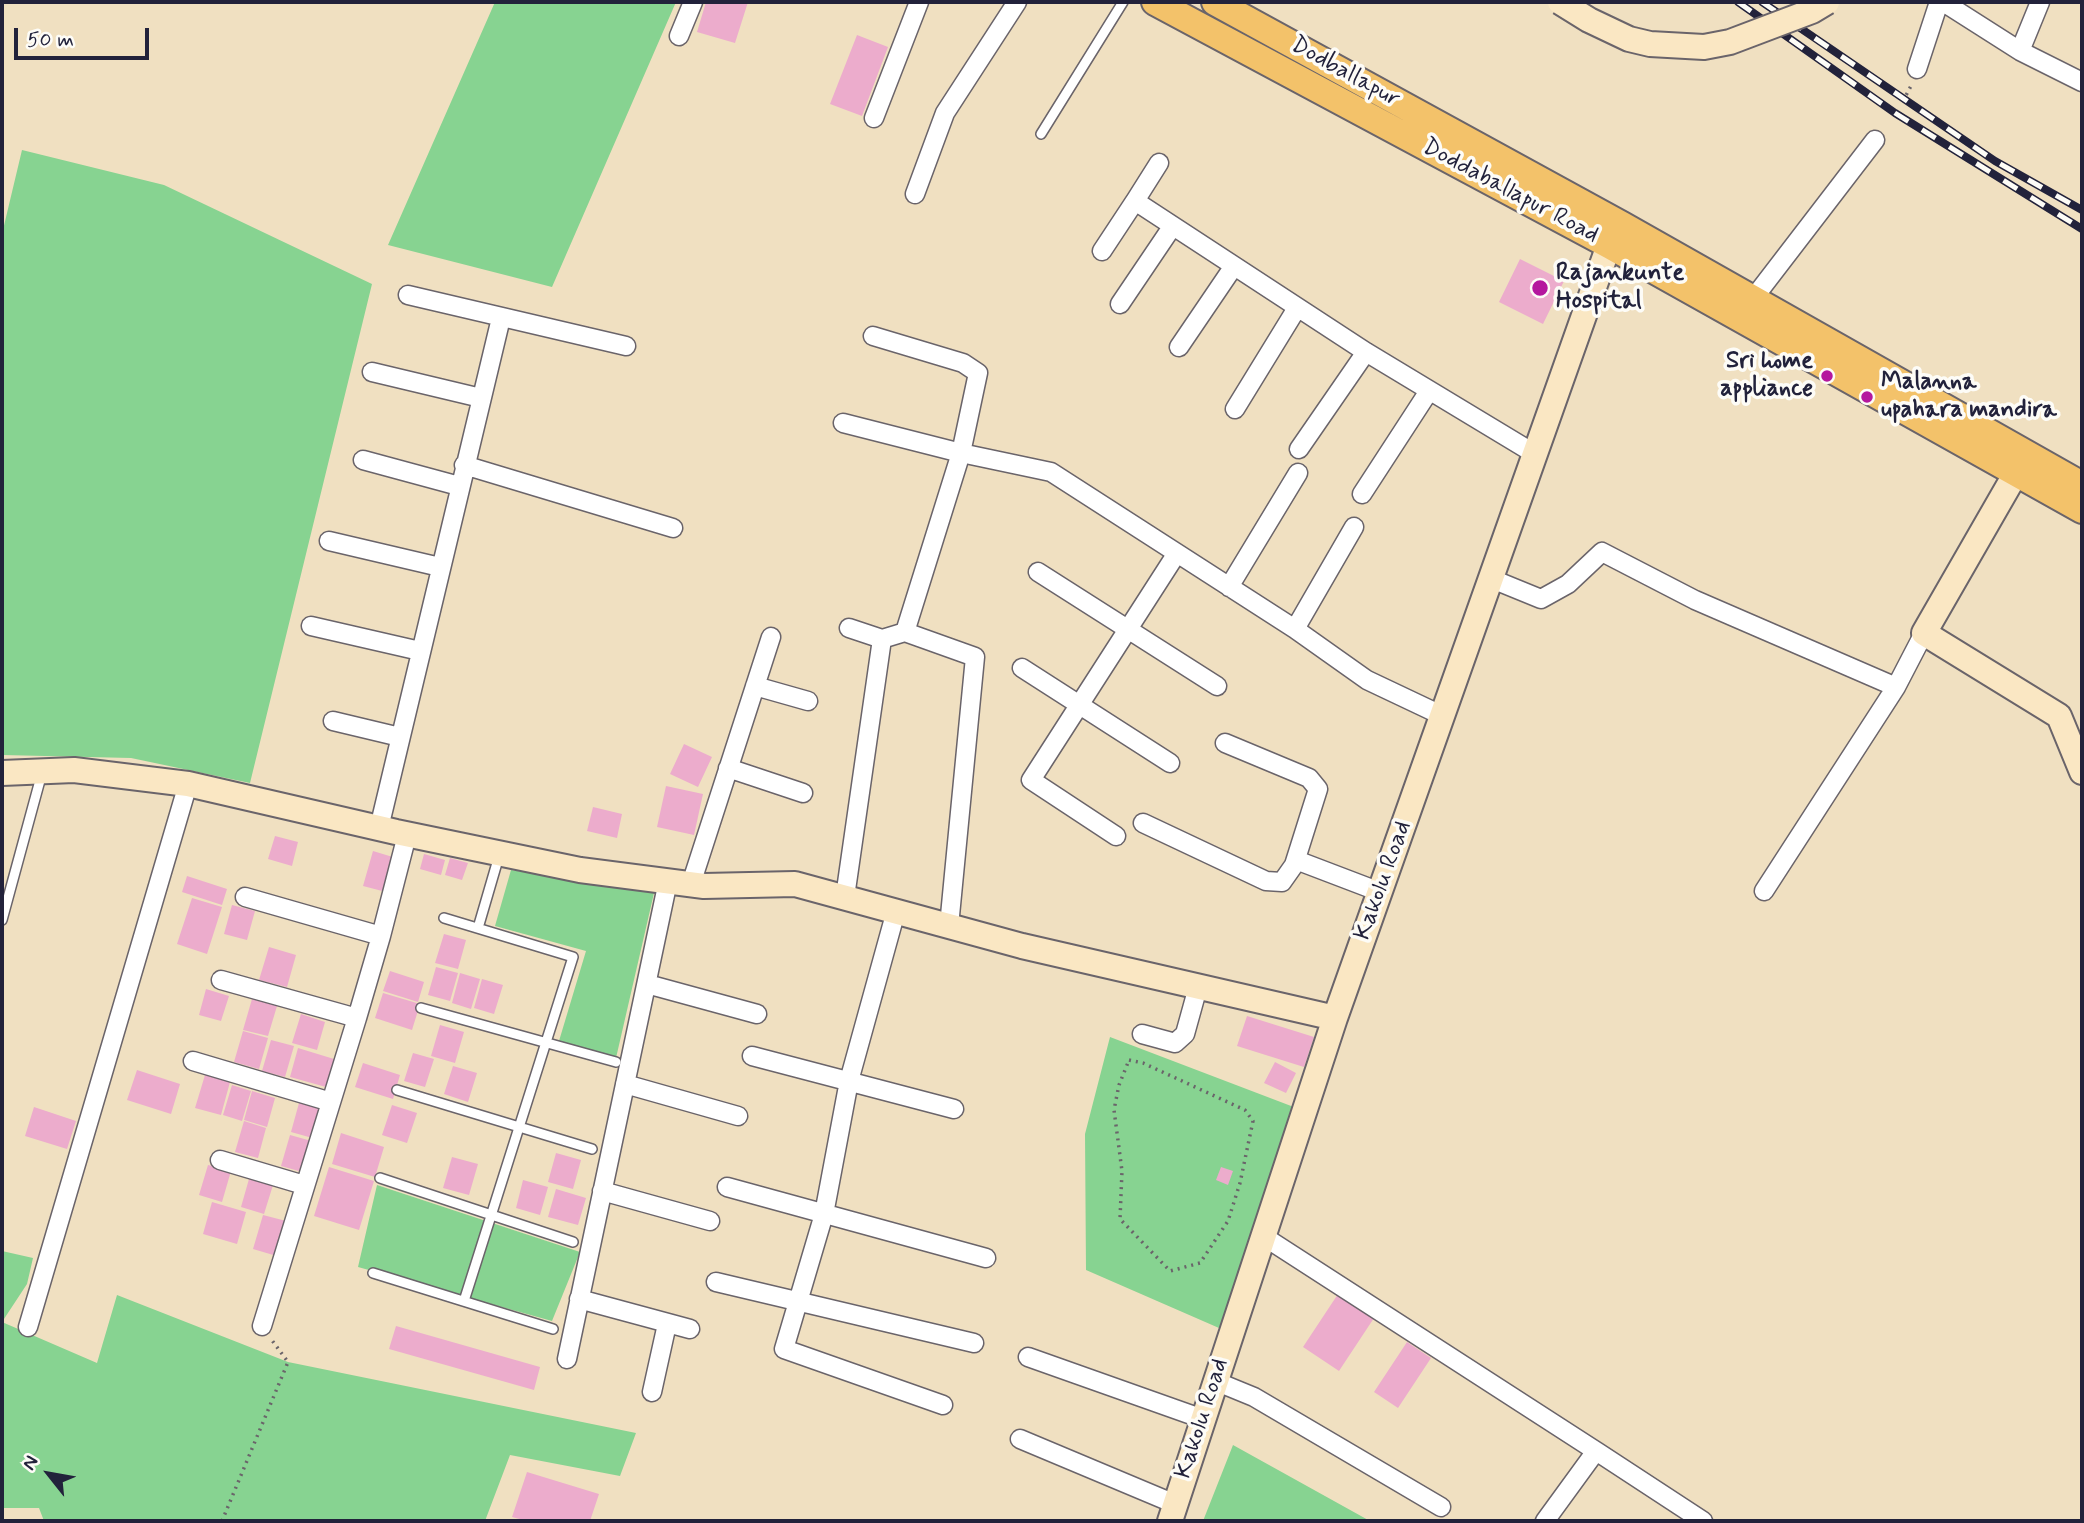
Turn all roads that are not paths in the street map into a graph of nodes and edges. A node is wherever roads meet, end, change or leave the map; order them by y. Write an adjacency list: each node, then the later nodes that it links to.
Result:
1 (693, 2): 11 (street)
2 (919, 2): 15 (street)
3 (1017, 2): 19 (street)
4 (1123, 2): 16 (lane)
5 (1155, 2): 22 (main road, Doddaballapur Road)
6 (1215, 2): 22 (main road, Dodballapur)
7 (1560, 2): 8 (main road, bridge)
8 (1827, 2)
9 (1941, 2): 12 (street); 13 (street)
10 (2040, 2): 12 (street)
11 (678, 36)
12 (2020, 51): 14 (street)
13 (1917, 69)
14 (2081, 78)
15 (874, 118)
16 (1041, 134)
17 (1875, 139): 28 (street)
18 (1159, 163): 20 (street)
19 (915, 194)
20 (1135, 201): 21 (street); 23 (street)
21 (1172, 227): 24 (street); 26 (street)
22 (1615, 235): 28 (main road, Doddaballapur Road); 41 (main road, Kakolu Road)
23 (1102, 251)
24 (1234, 266): 27 (street); 32 (street)
25 (408, 295): 29 (street)
26 (1120, 304)
27 (1297, 308): 33 (street); 37 (street)
28 (1744, 310): 43 (main road, Doddaballapur Road)
29 (501, 318): 31 (street); 36 (street)
30 (873, 336): 40 (street)
31 (626, 346)
32 (1179, 347)
33 (1366, 352): 35 (street); 39 (street)
34 (372, 372): 36 (street)
35 (1429, 391): 41 (street); 48 (street)
36 (481, 398): 44 (street)
37 (1235, 409)
38 (843, 423): 40 (street)
39 (1299, 449)
40 (961, 453): 53 (street); 62 (street)
41 (1535, 454): 56 (main road, Kakolu Road)
42 (363, 460): 47 (street)
43 (2021, 464): 46 (main road, Doddaballapur Road); 49 (main road, Doddaballapur Road); 63 (main road)
44 (464, 465): 47 (street); 51 (street)
45 (1298, 472): 57 (street)
46 (2082, 485)
47 (460, 486): 54 (street)
48 (1362, 494)
49 (2082, 510)
50 (1354, 527): 61 (street)
51 (673, 528)
52 (329, 541): 54 (street)
53 (1177, 553): 57 (street); 60 (street)
54 (440, 568): 66 (street)
55 (1038, 572): 60 (street)
56 (1492, 579): 70 (street); 73 (main road, Kakolu Road)
57 (1229, 587): 61 (street)
58 (311, 626): 66 (street)
59 (849, 628): 65 (street)
60 (1128, 629): 69 (street); 72 (street)
61 (1295, 629): 73 (street)
62 (905, 632): 65 (street); 98 (street)
63 (1924, 634): 70 (street); 81 (main road)
64 (771, 638): 68 (street)
65 (882, 639): 94 (street)
66 (421, 651): 75 (street)
67 (1022, 668): 72 (street)
68 (755, 686): 71 (street); 78 (street)
69 (1217, 686)
70 (1896, 687): 91 (street)
71 (808, 701)
72 (1079, 705): 77 (street); 87 (street)
73 (1443, 716): 92 (main road, Kakolu Road)
74 (333, 721): 75 (street)
75 (400, 737): 85 (street)
76 (1225, 743): 89 (street)
77 (1170, 763)
78 (728, 768): 83 (street); 90 (street)
79 (43, 771): 80 (main road); 82 (main road); 97 (lane)
80 (2, 772)
81 (2082, 772)
82 (188, 784): 85 (main road); 139 (street)
83 (803, 793)
84 (1143, 823): 89 (street)
85 (379, 828): 86 (main road)
86 (407, 835): 88 (main road); 100 (street)
87 (1116, 836)
88 (499, 854): 90 (main road); 99 (lane)
89 (1296, 860): 92 (street)
90 (680, 882): 94 (main road); 102 (street)
91 (1764, 891)
92 (1380, 892): 107 (main road, Kakolu Road)
93 (245, 897): 100 (street)
94 (845, 897): 95 (main road)
95 (896, 911): 98 (main road); 113 (street)
96 (444, 918): 99 (lane)
97 (2, 920)
98 (949, 926): 103 (main road)
99 (478, 928): 109 (lane)
100 (381, 936): 106 (street)
101 (221, 980): 106 (street)
102 (647, 984): 105 (street); 114 (street)
103 (1198, 987): 107 (main road); 108 (street)
104 (421, 1008): 109 (lane)
105 (757, 1014)
106 (356, 1018): 116 (street)
107 (1335, 1018): 129 (main road, Kakolu Road)
108 (1142, 1034)
109 (545, 1043): 112 (lane); 119 (lane)
110 (752, 1056): 113 (street)
111 (193, 1061): 116 (street)
112 (616, 1062)
113 (849, 1082): 117 (street); 126 (street)
114 (625, 1084): 118 (street); 125 (street)
115 (397, 1090): 119 (lane)
116 (331, 1102): 123 (street)
117 (954, 1109)
118 (738, 1116)
119 (518, 1126): 120 (lane); 127 (lane)
120 (592, 1149)
121 (220, 1160): 123 (street)
122 (380, 1178): 127 (lane)
123 (304, 1185): 138 (street)
124 (727, 1187): 126 (street)
125 (603, 1191): 128 (street); 134 (street)
126 (824, 1213): 131 (street); 135 (street)
127 (490, 1214): 130 (lane); 136 (lane)
128 (710, 1221)
129 (1263, 1236): 145 (main road, Kakolu Road); 150 (street)
130 (573, 1242)
131 (986, 1258)
132 (373, 1273): 136 (lane)
133 (716, 1282): 135 (street)
134 (579, 1299): 137 (street); 144 (street)
135 (796, 1300): 142 (street); 147 (street)
136 (464, 1301): 140 (lane)
137 (667, 1324): 141 (street); 146 (street)
138 (262, 1326)
139 (28, 1327)
140 (553, 1329)
141 (690, 1329)
142 (974, 1343)
143 (1028, 1357): 148 (street)
144 (567, 1359)
145 (1215, 1381): 148 (main road, Kakolu Road); 151 (street)
146 (652, 1392)
147 (943, 1405)
148 (1203, 1419): 152 (main road, Kakolu Road)
149 (1020, 1439): 152 (street)
150 (1596, 1451): 153 (street); 154 (street)
151 (1441, 1507)
152 (1172, 1513)
153 (1555, 1517)
154 (1703, 1521)

